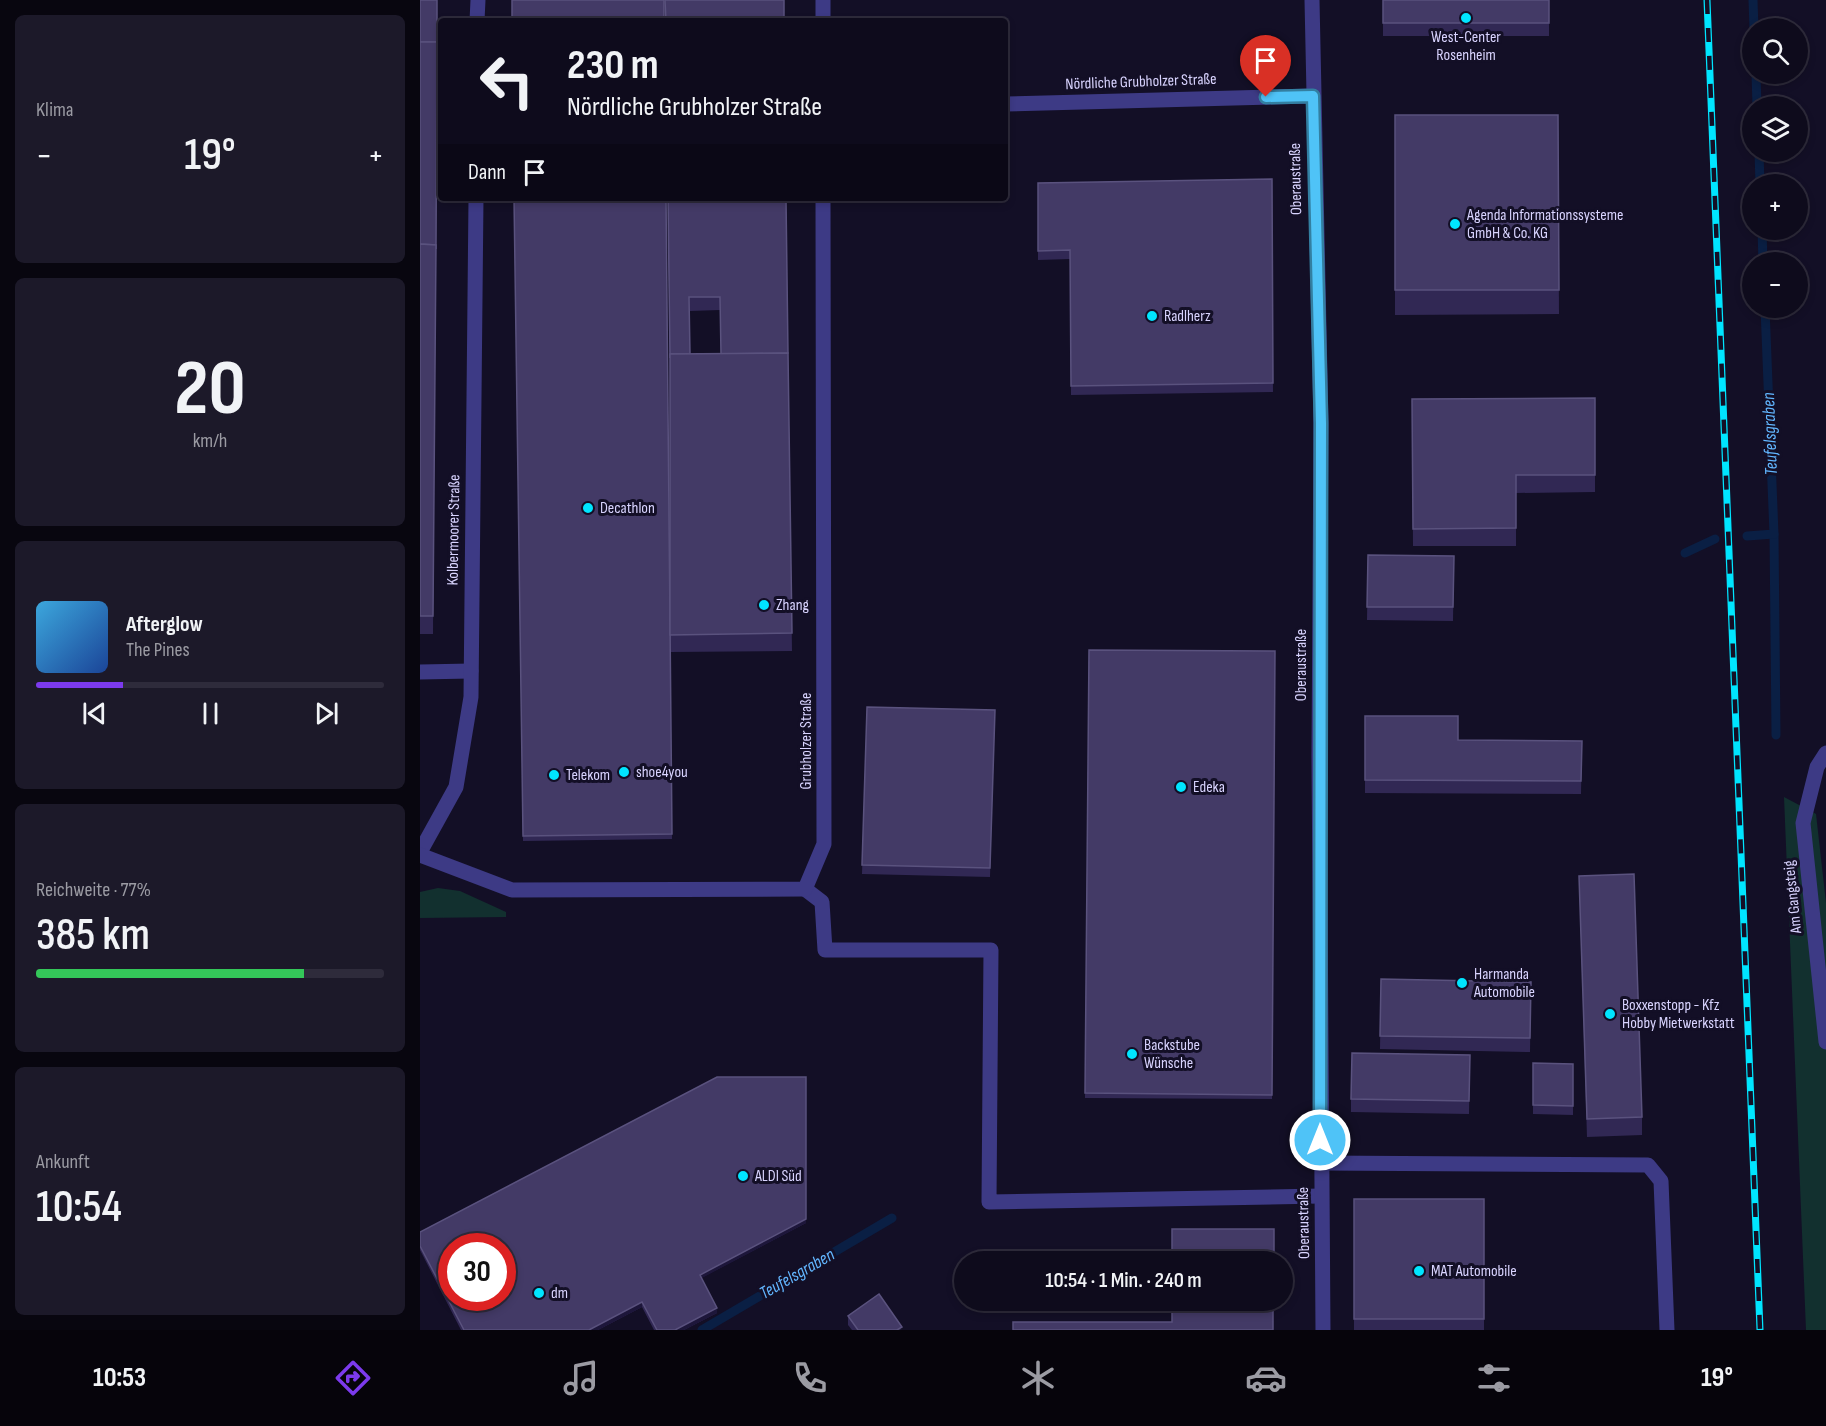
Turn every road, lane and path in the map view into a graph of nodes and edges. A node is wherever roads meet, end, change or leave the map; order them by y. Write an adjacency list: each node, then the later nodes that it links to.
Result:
1 (478, 0): 4 (street)
2 (823, 0): 5 (street)
3 (1312, 0): 6 (street, Oberaustraße)
4 (477, 18)
5 (823, 18)
6 (1313, 96): 7 (street, Nördliche Grubholzer Straße); 16 (street, Oberaustraße)
7 (1008, 104)
8 (476, 201): 10 (street, Kolbermoorer Straße)
9 (823, 201): 14 (street, Grubholzer Straße)
10 (471, 671): 11 (street); 13 (street, Kolbermoorer Straße)
11 (420, 672)
12 (1826, 753): 15 (street, Am Gangsteig)
13 (420, 853): 14 (street)
14 (805, 889): 17 (street)
15 (1826, 1042)
16 (1320, 1163): 17 (street, Oberaustraße); 19 (street)
17 (1321, 1196): 18 (street, Oberaustraße)
18 (1323, 1330)
19 (1667, 1330)

